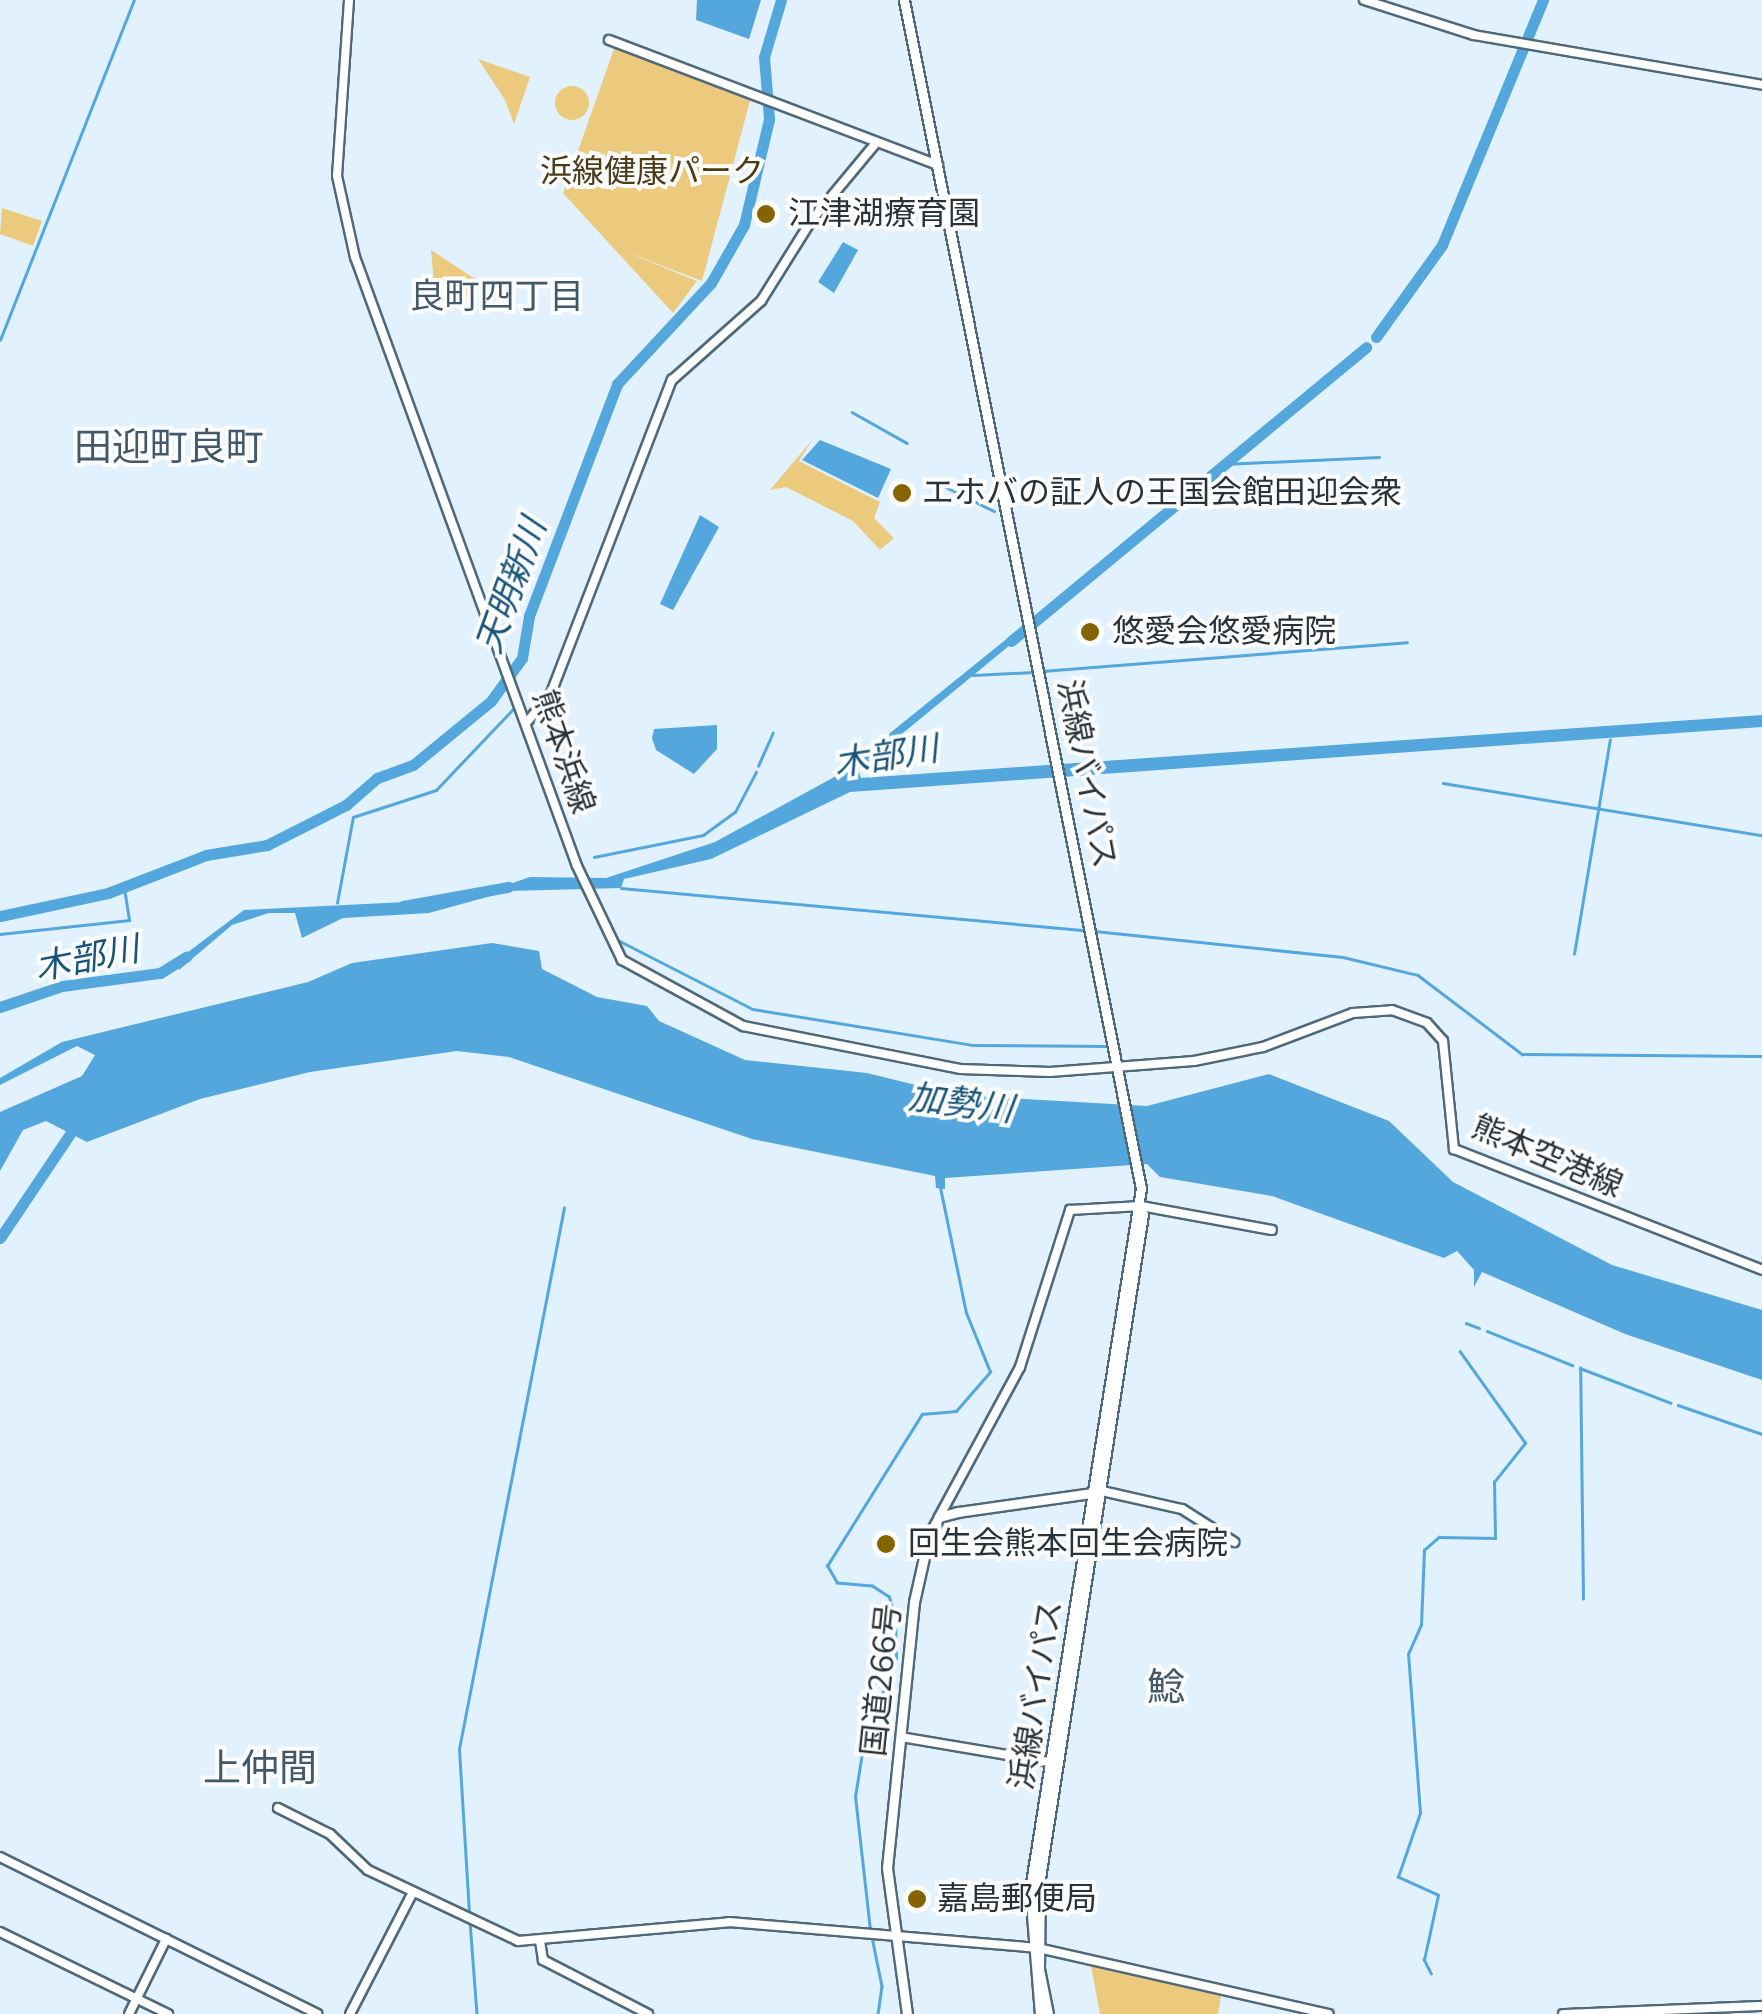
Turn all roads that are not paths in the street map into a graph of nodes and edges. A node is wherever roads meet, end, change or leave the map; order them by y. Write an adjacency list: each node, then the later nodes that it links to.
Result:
1 (349, 0): 8 (street, 熊本浜線)
2 (904, 0): 7 (highway, 浜線バイパス)
3 (1364, 0): 5 (street)
4 (609, 40): 6 (street)
5 (1762, 85)
6 (876, 143): 7 (street); 8 (street)
7 (938, 165): 9 (highway, 浜線バイパス)
8 (527, 722): 9 (street, 熊本浜線)
9 (1119, 1069): 10 (highway, 浜線バイパス); 12 (street, 熊本空港線)
10 (1141, 1213): 11 (street); 13 (highway, 浜線バイパス); 14 (street)
11 (1272, 1230)
12 (1762, 1270)
13 (1099, 1492): 14 (highway); 15 (street); 17 (highway, 浜線バイパス)
14 (938, 1518): 16 (highway, 国道266号)
15 (1234, 1542)
16 (901, 1737): 17 (street); 23 (highway, 国道266号)
17 (1055, 1763): 26 (highway, 浜線バイパス)
18 (278, 1808): 21 (street)
19 (3, 1859): 20 (street); 24 (street)
20 (0, 1871)
21 (413, 1892): 25 (street); 32 (street)
22 (0, 1932): 27 (street)
23 (899, 1938): 25 (street); 26 (street); 34 (highway, 国道266号)
24 (166, 1940): 27 (street); 31 (street)
25 (540, 1941): 33 (street)
26 (1033, 1948): 35 (highway, 浜線バイパス); 36 (highway, 浜線バイパス); 37 (street)
27 (137, 1998): 29 (street); 30 (street)
28 (1762, 2006): 38 (street)
29 (129, 2014)
30 (168, 2014)
31 (318, 2014)
32 (350, 2014)
33 (648, 2014)
34 (907, 2014)
35 (1040, 2014)
36 (1048, 2014)
37 (1330, 2014)
38 (1563, 2014)

